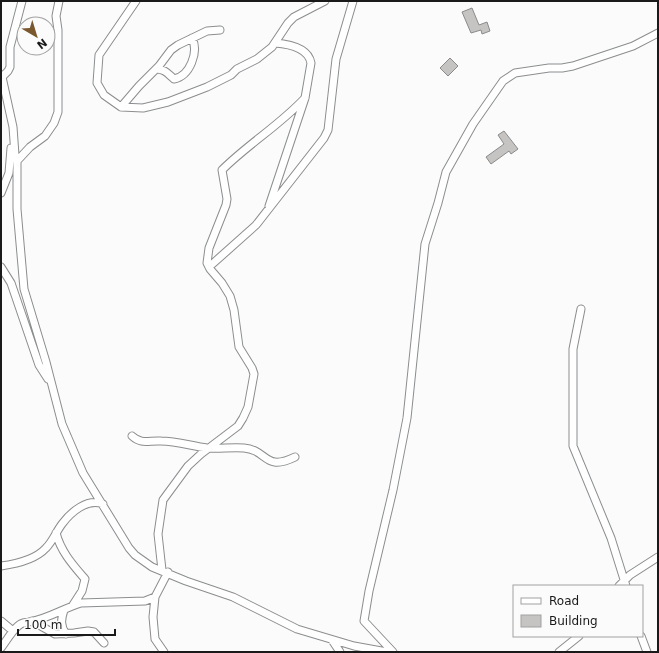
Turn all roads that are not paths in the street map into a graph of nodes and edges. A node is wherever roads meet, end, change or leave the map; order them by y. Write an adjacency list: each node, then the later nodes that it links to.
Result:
1 (22, 1): 11 (street)
2 (59, 1): 15 (street)
3 (136, 1): 13 (street)
4 (324, 1): 9 (street)
5 (353, 1): 17 (street)
6 (220, 30): 8 (street)
7 (658, 32): 46 (street)
8 (192, 38): 10 (street); 10 (street)
9 (275, 43): 12 (street); 13 (street)
10 (156, 69): 13 (street)
11 (2, 76): 14 (street)
12 (305, 98): 17 (street); 19 (street)
13 (121, 107)
14 (13, 138): 15 (street); 16 (street)
15 (17, 161): 21 (street)
16 (1, 193)
17 (268, 211): 19 (street)
18 (1, 268): 21 (street)
19 (209, 268): 23 (street)
20 (581, 309): 30 (street)
21 (51, 383): 25 (street)
22 (132, 436): 23 (street)
23 (209, 448): 24 (street); 29 (street)
24 (295, 457)
25 (103, 504): 26 (street); 29 (street)
26 (56, 533): 28 (street); 32 (street)
27 (658, 557): 30 (street)
28 (1, 566)
29 (165, 571): 31 (street); 40 (street)
30 (623, 584)
31 (155, 598): 32 (street); 43 (street)
32 (73, 605): 33 (street)
33 (64, 610): 35 (street); 37 (street)
34 (1, 621): 36 (street)
35 (32, 621): 36 (street); 37 (street)
36 (13, 631): 42 (street)
37 (66, 634): 41 (street)
38 (578, 637): 47 (street)
39 (642, 637): 48 (street)
40 (332, 640): 44 (street); 45 (street)
41 (104, 643)
42 (1, 648)
43 (164, 652)
44 (340, 652)
45 (387, 652)
46 (393, 652)
47 (559, 652)
48 (647, 652)

